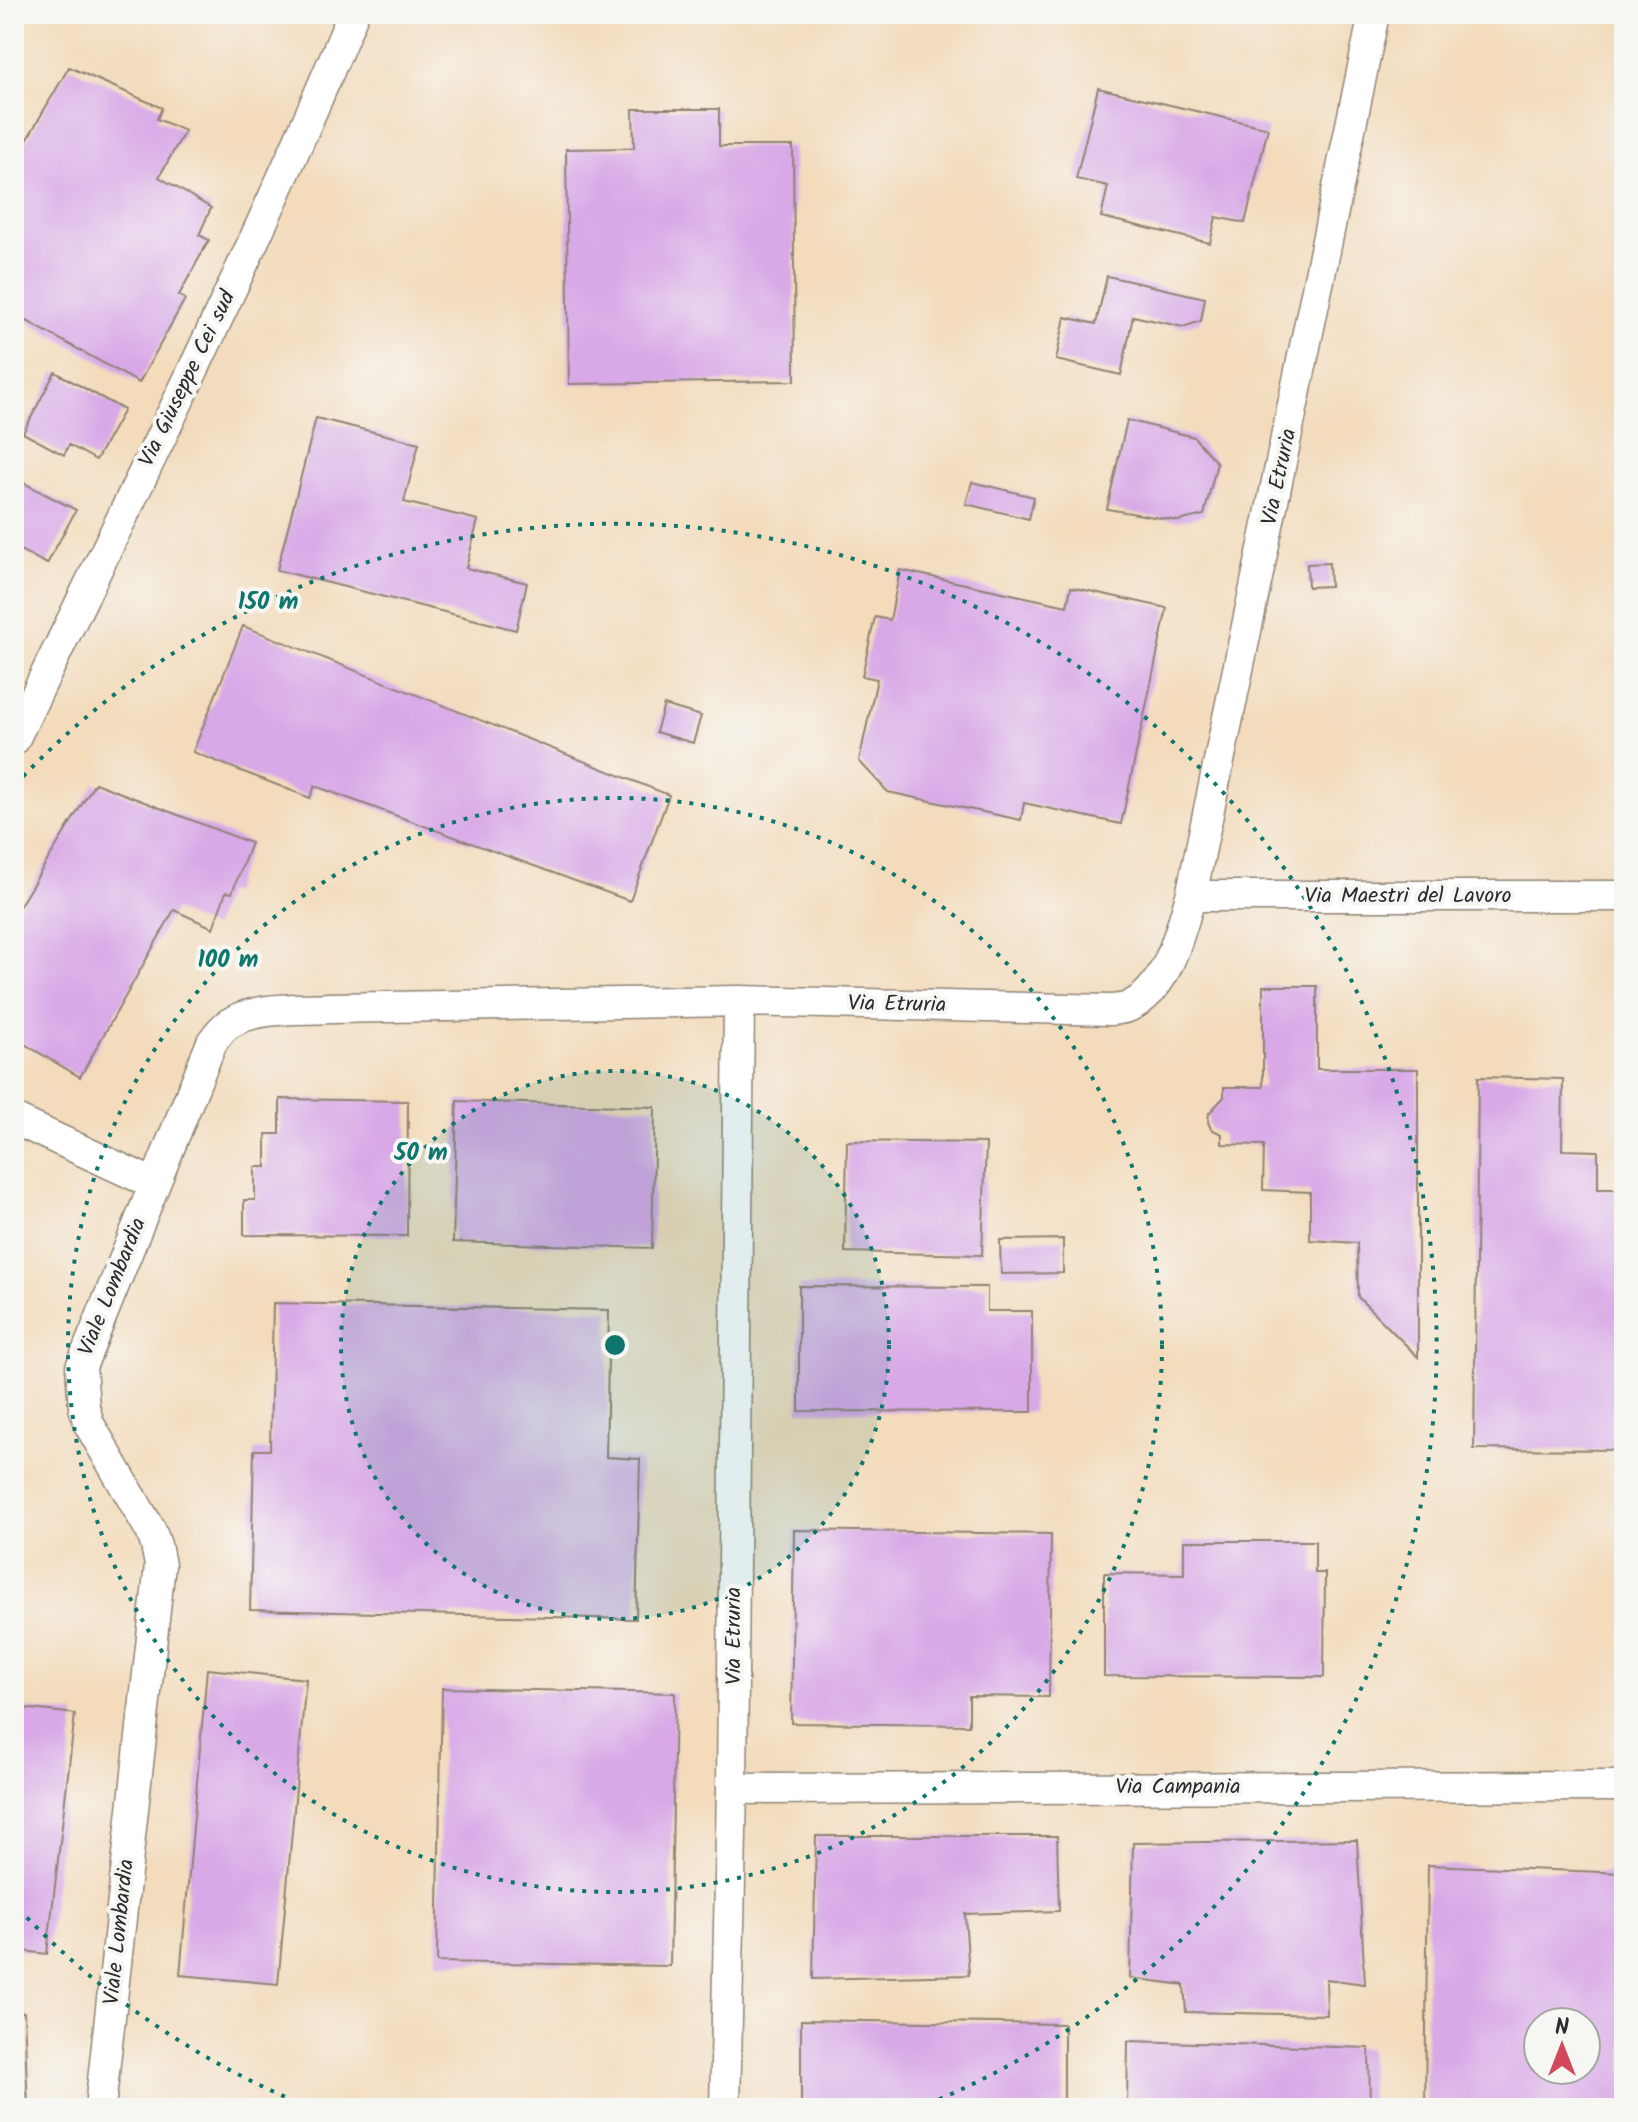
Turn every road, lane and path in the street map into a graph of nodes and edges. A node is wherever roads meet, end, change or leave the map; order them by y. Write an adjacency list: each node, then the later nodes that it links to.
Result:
1 (353, 14): 3 (street, Via Giuseppe Cei sud)
2 (1374, 14): 4 (street, Via Etruria)
3 (14, 740)
4 (1191, 896): 5 (street, Via Maestri del Lavoro); 6 (street, Via Etruria)
5 (1624, 896)
6 (739, 1001): 8 (street, Viale Lombardia); 10 (street, Via Etruria)
7 (14, 1119): 8 (street)
8 (154, 1184): 11 (street, Viale Lombardia)
9 (1624, 1786): 10 (street, Via Campania)
10 (732, 1789): 12 (street, Via Etruria)
11 (100, 2108)
12 (725, 2108)

